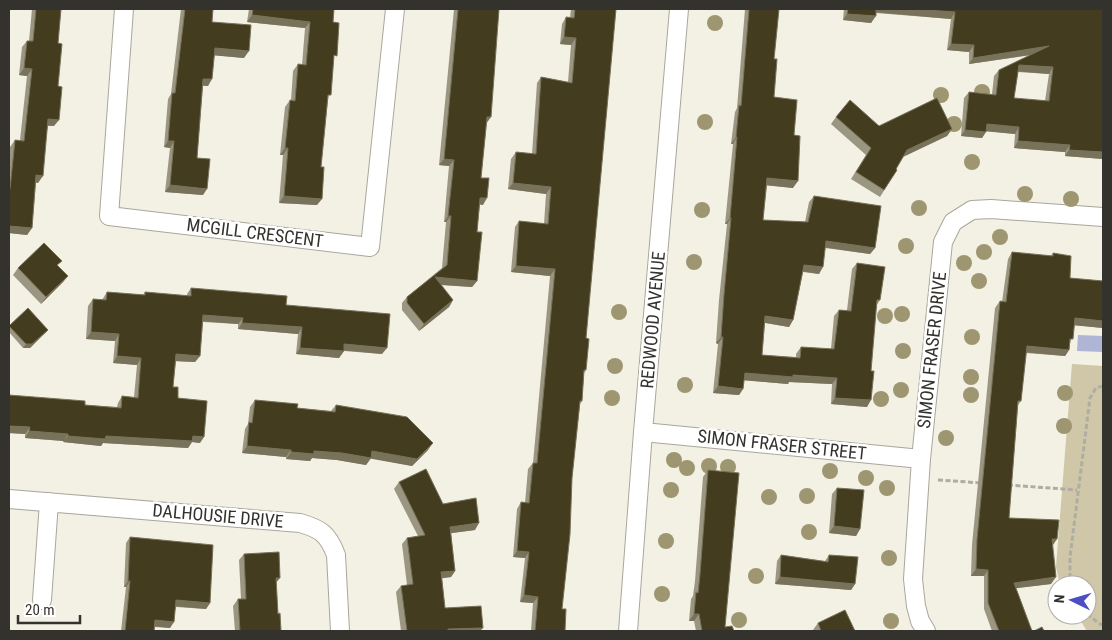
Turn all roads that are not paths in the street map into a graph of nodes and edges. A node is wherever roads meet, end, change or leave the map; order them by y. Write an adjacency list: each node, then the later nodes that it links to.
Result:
1 (124, 9): 2 (street, MCGILL CRESCENT)
2 (394, 9)
3 (679, 9): 5 (street, REDWOOD AVENUE)
4 (1103, 217): 6 (street, SIMON FRASER DRIVE)
5 (643, 432): 6 (street, SIMON FRASER STREET); 11 (street, REDWOOD AVENUE)
6 (921, 459): 12 (street, SIMON FRASER DRIVE)
7 (9, 499): 8 (street, DALHOUSIE DRIVE)
8 (49, 502): 9 (street); 10 (street, DALHOUSIE DRIVE)
9 (42, 600)
10 (340, 631)
11 (628, 631)
12 (926, 631)

